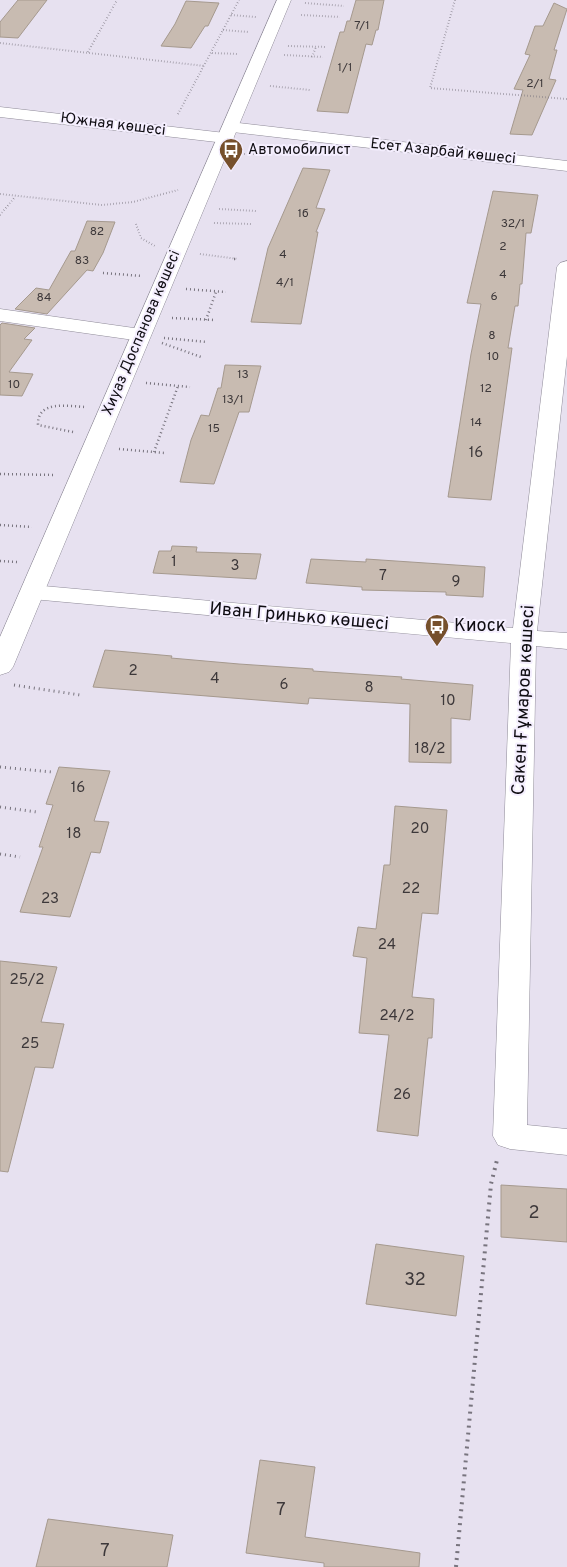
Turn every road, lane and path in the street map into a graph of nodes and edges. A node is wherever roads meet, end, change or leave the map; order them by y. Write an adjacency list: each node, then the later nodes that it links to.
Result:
1 (116, 0): 11 (path)
2 (239, 0): 14 (path)
3 (455, 0): 17 (path)
4 (282, 5): 5 (path); 6 (path); 10 (street, Хиуаз Доспанова көшесі)
5 (344, 6)
6 (340, 17)
7 (0, 43): 11 (path)
8 (316, 47): 9 (path); 10 (path); 12 (path)
9 (327, 47)
10 (263, 49): 12 (path); 15 (street, Хиуаз Доспанова көшесі)
11 (88, 52): 14 (path)
12 (312, 57): 13 (path)
13 (323, 57)
14 (205, 66): 19 (path)
15 (248, 84): 16 (path); 20 (street, Хиуаз Доспанова көшесі)
16 (310, 90)
17 (567, 99)
18 (0, 112): 20 (street, Южная көшесі)
19 (178, 114)
20 (228, 133): 21 (street, Есет Азарбай көшесі); 22 (street, Хиуаз Доспанова көшесі)
21 (567, 166)
22 (207, 181): 24 (path); 27 (street, Хиуаз Доспанова көшесі)
23 (0, 194): 24 (path)
24 (16, 196): 26 (path)
25 (256, 211): 27 (path)
26 (0, 215)
27 (193, 215): 29 (path); 30 (street, Хиуаз Доспанова көшесі)
28 (136, 224): 30 (path)
29 (251, 224)
30 (177, 251): 31 (path); 34 (street, Хиуаз Доспанова көшесі)
31 (238, 259)
32 (567, 267): 53 (street, Сакен Ғұмаров көшесі)
33 (103, 273): 34 (path)
34 (163, 284): 35 (path); 40 (street, Хиуаз Доспанова көшесі)
35 (216, 292): 36 (path); 38 (path)
36 (226, 292)
37 (0, 314): 40 (street)
38 (206, 320): 39 (path); 40 (path)
39 (215, 320)
40 (145, 326): 41 (path); 42 (path); 43 (street, Хиуаз Доспанова көшесі)
41 (207, 342)
42 (202, 357)
43 (122, 380): 44 (path); 46 (street, Хиуаз Доспанова көшесі)
44 (178, 386): 45 (path); 48 (path)
45 (190, 387)
46 (110, 408): 47 (street, Хиуаз Доспанова көшесі); 47 (path)
47 (96, 442): 48 (path); 51 (street, Хиуаз Доспанова көшесі)
48 (154, 452): 49 (path)
49 (166, 453)
50 (0, 474): 51 (path)
51 (82, 475): 52 (street, Хиуаз Доспанова көшесі)
52 (32, 592): 53 (street, Иван Гринько көшесі); 55 (street, Хиуаз Доспанова көшесі)
53 (524, 638): 54 (street, Иван Гринько көшесі); 63 (street, Сакен Ғұмаров көшесі)
54 (567, 641)
55 (4, 676): 56 (path)
56 (80, 695)
57 (0, 767): 58 (path)
58 (52, 772)
59 (0, 807): 60 (path)
60 (37, 812)
61 (0, 854): 62 (path)
62 (20, 857)
63 (510, 1136): 64 (street); 65 (path)
64 (567, 1142)
65 (456, 1567)

